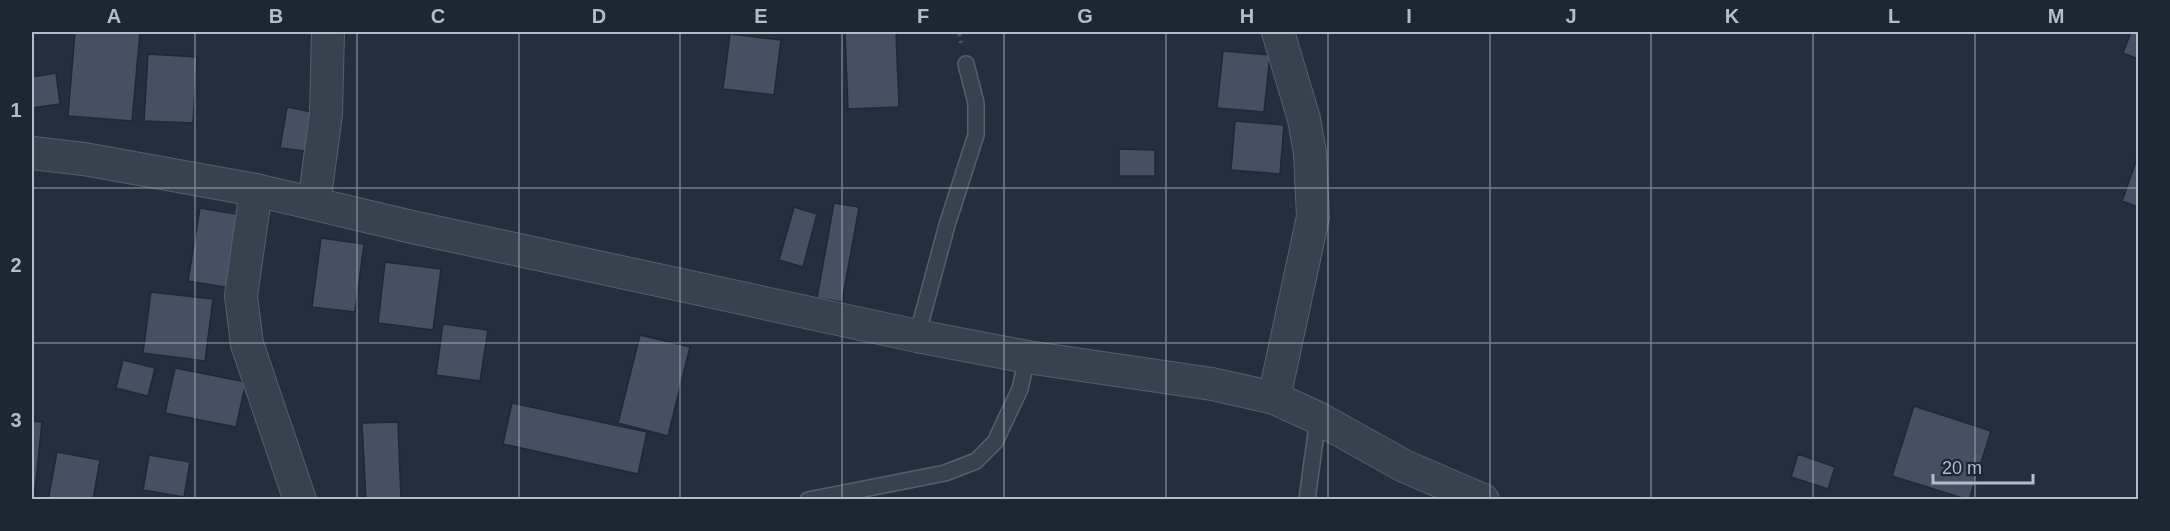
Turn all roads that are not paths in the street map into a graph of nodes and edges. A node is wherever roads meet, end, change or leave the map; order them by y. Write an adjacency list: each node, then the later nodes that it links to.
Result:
1 (328, 32): 6 (street)
2 (1278, 32): 9 (street)
3 (966, 64): 7 (lane)
4 (32, 153): 5 (street)
5 (256, 190): 6 (street); 11 (street)
6 (314, 204): 7 (street)
7 (917, 336): 8 (street)
8 (1027, 357): 9 (street); 12 (lane)
9 (1274, 399): 10 (street)
10 (1318, 418): 13 (lane); 14 (street)
11 (300, 500)
12 (808, 500)
13 (1307, 500)
14 (1483, 500)

